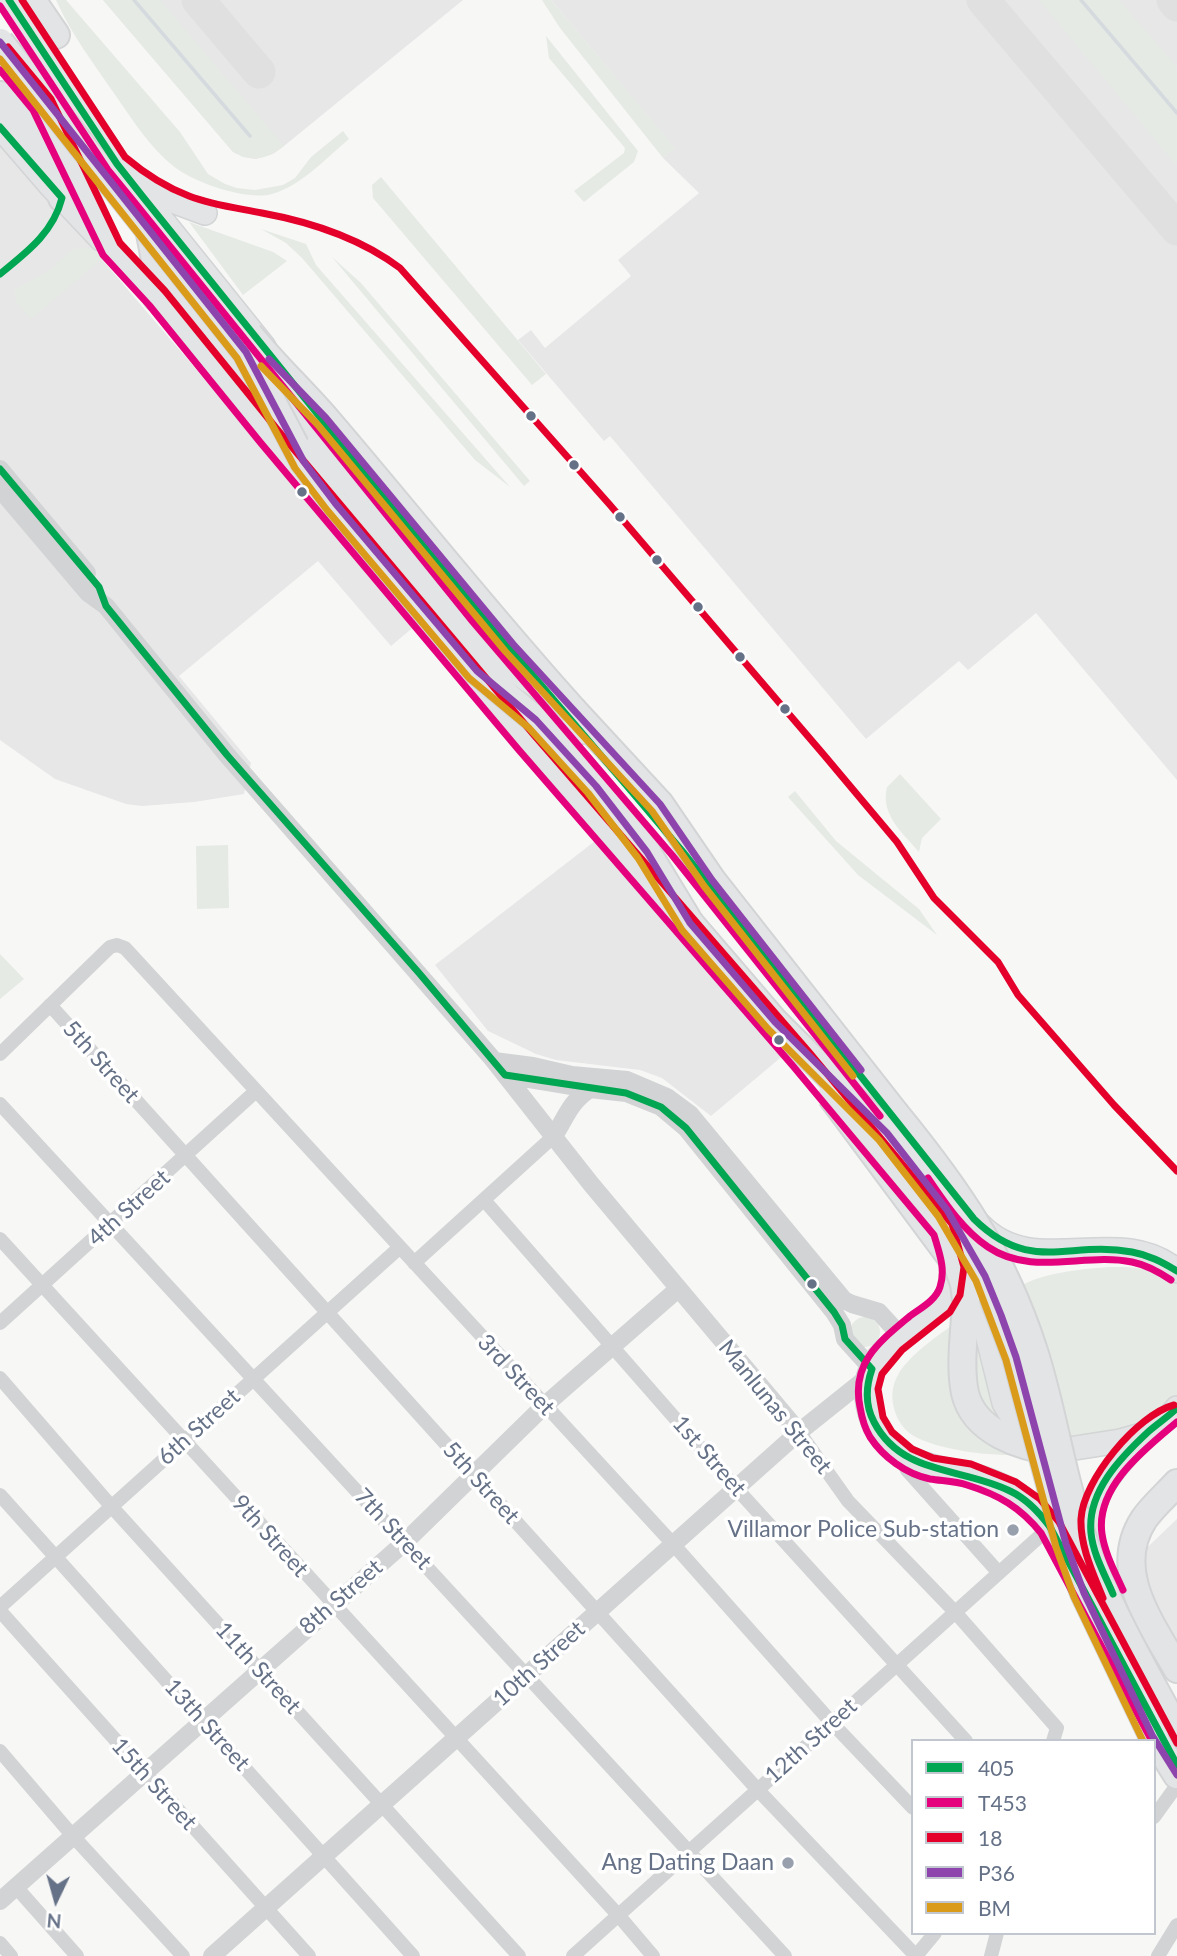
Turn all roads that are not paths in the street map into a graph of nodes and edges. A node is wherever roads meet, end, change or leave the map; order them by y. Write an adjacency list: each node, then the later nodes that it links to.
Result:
1 (16, 9): 2 (highway); 7 (main road); 21 (highway, bridge)
2 (56, 35)
3 (0, 42): 20 (highway, bridge)
4 (0, 54): 11 (main road)
5 (0, 95): 9 (highway)
6 (0, 127): 9 (main road)
7 (117, 164): 8 (main road); 10 (main road)
8 (143, 197): 13 (highway); 16 (main road)
9 (62, 198): 11 (main road)
10 (205, 213)
11 (111, 248): 12 (main road)
12 (157, 298): 13 (highway); 17 (main road)
13 (316, 448): 20 (highway, bridge); 21 (highway, bridge)
14 (0, 469): 18 (street)
15 (0, 489): 18 (street)
16 (415, 535): 17 (main road); 21 (main road)
17 (378, 566): 22 (main road)
18 (106, 606): 26 (street, Manlunas Street)
19 (473, 622): 21 (main road)
20 (536, 720): 24 (highway, bridge)
21 (583, 730): 22 (main road); 38 (main road); 78 (highway, bridge)
22 (561, 781): 34 (main road)
23 (50, 1005): 25 (street); 28 (street, 3rd Street); 31 (street, 5th Street)
24 (775, 1022): 55 (highway, bridge); 82 (highway, bridge)
25 (0, 1054)
26 (499, 1068): 27 (street); 30 (street, Manlunas Street); 41 (street)
27 (590, 1089): 30 (street); 44 (street)
28 (256, 1091): 31 (street, 4th Street); 36 (street, 3rd Street)
29 (0, 1104): 33 (street, 7th Street)
30 (554, 1136): 32 (street); 40 (street, Manlunas Street)
31 (185, 1156): 33 (street, 4th Street); 42 (street, 5th Street)
32 (484, 1199): 37 (street); 46 (street, 1st Street)
33 (111, 1224): 39 (street, 4th Street); 49 (street, 7th Street)
34 (943, 1230): 45 (main road); 55 (main road)
35 (0, 1239): 39 (street, 9th Street)
36 (399, 1248): 37 (street, 3rd Street); 42 (street, 6th Street)
37 (414, 1263): 50 (street, 3rd Street)
38 (1177, 1271)
39 (41, 1286): 43 (street, 4th Street); 54 (street, 9th Street)
40 (678, 1289): 46 (street, 8th Street); 52 (street, Manlunas Street)
41 (863, 1308): 44 (street); 45 (street)
42 (326, 1312): 49 (street, 6th Street); 57 (street, 5th Street)
43 (0, 1322)
44 (842, 1325): 47 (street)
45 (901, 1336): 47 (main road)
46 (611, 1346): 50 (street, 8th Street); 59 (street, 1st Street)
47 (870, 1372): 52 (street, 10th Street); 56 (main road)
48 (0, 1378): 61 (street, 11th Street)
49 (254, 1379): 54 (street, 6th Street); 63 (street, 7th Street)
50 (545, 1405): 57 (street, 8th Street); 64 (street, 3rd Street)
51 (1175, 1413): 53 (main road)
52 (799, 1432): 59 (street, 10th Street); 70 (street, Manlunas Street)
53 (1145, 1434): 55 (main road); 76 (main road)
54 (183, 1441): 61 (street, 6th Street); 67 (street, 9th Street)
55 (1056, 1451)
56 (898, 1452): 62 (main road); 66 (street)
57 (474, 1475): 63 (street, 8th Street); 69 (street, 5th Street)
58 (1177, 1483): 73 (highway)
59 (736, 1488): 64 (street, 10th Street); 71 (street, 1st Street)
60 (0, 1495): 65 (street, 13th Street)
61 (111, 1506): 65 (street, 6th Street); 72 (street, 11th Street)
62 (1050, 1527): 66 (street, 12th Street); 85 (main road)
63 (405, 1542): 67 (street, 8th Street); 74 (street, 7th Street)
64 (673, 1544): 69 (street, 10th Street); 77 (street, 3rd Street)
65 (56, 1556): 68 (street, 6th Street); 75 (street, 13th Street)
66 (999, 1573): 70 (street, 12th Street)
67 (333, 1605): 72 (street, 8th Street); 80 (street, 9th Street)
68 (0, 1609): 86 (street, 15th Street)
69 (597, 1612): 74 (street, 10th Street); 89 (street, 5th Street)
70 (955, 1612): 71 (street, 12th Street); 79 (street, Manlunas Street)
71 (895, 1665): 77 (street, 12th Street); 81 (street, 1st Street)
72 (260, 1669): 75 (street, 8th Street); 90 (street, 11th Street)
73 (1177, 1669)
74 (527, 1676): 80 (street, 10th Street); 94 (street, 7th Street)
75 (203, 1721): 86 (street, 8th Street); 95 (street, 13th Street)
76 (1177, 1721)
77 (831, 1722): 89 (street, 12th Street); 91 (street, 3rd Street)
78 (1177, 1731)
79 (1055, 1735)
80 (455, 1738): 90 (street, 10th Street); 99 (street, 9th Street)
81 (964, 1739)
82 (1154, 1739)
83 (1156, 1741): 87 (highway, bridge)
84 (0, 1751): 93 (street)
85 (1177, 1765)
86 (144, 1772): 93 (street, 8th Street); 98 (street, 15th Street)
87 (1177, 1775)
88 (1177, 1785): 92 (street)
89 (757, 1789): 94 (street, 12th Street); 116 (street, 5th Street)
90 (380, 1804): 95 (street, 10th Street); 112 (street, 11th Street)
91 (911, 1806)
92 (1156, 1814)
93 (72, 1835): 96 (street, 8th Street); 108 (street)
94 (689, 1851): 99 (street, 12th Street); 115 (street, 7th Street)
95 (324, 1856): 98 (street, 10th Street); 111 (street, 13th Street)
96 (16, 1887): 97 (street, 8th Street); 107 (street)
97 (0, 1901)
98 (266, 1907): 109 (street, 10th Street); 110 (street, 15th Street)
99 (619, 1916): 113 (street, 12th Street); 114 (street, 9th Street)
100 (1177, 1925): 104 (street)
101 (1156, 1934): 104 (street)
102 (933, 1935): 116 (street)
103 (996, 1935): 117 (street)
104 (1168, 1942): 118 (street)
105 (0, 1943): 106 (street)
106 (11, 1956)
107 (78, 1956)
108 (183, 1956)
109 (212, 1956)
110 (309, 1956)
111 (413, 1956)
112 (519, 1956)
113 (573, 1956)
114 (653, 1956)
115 (785, 1956)
116 (916, 1956)
117 (991, 1956)
118 (1158, 1956)

